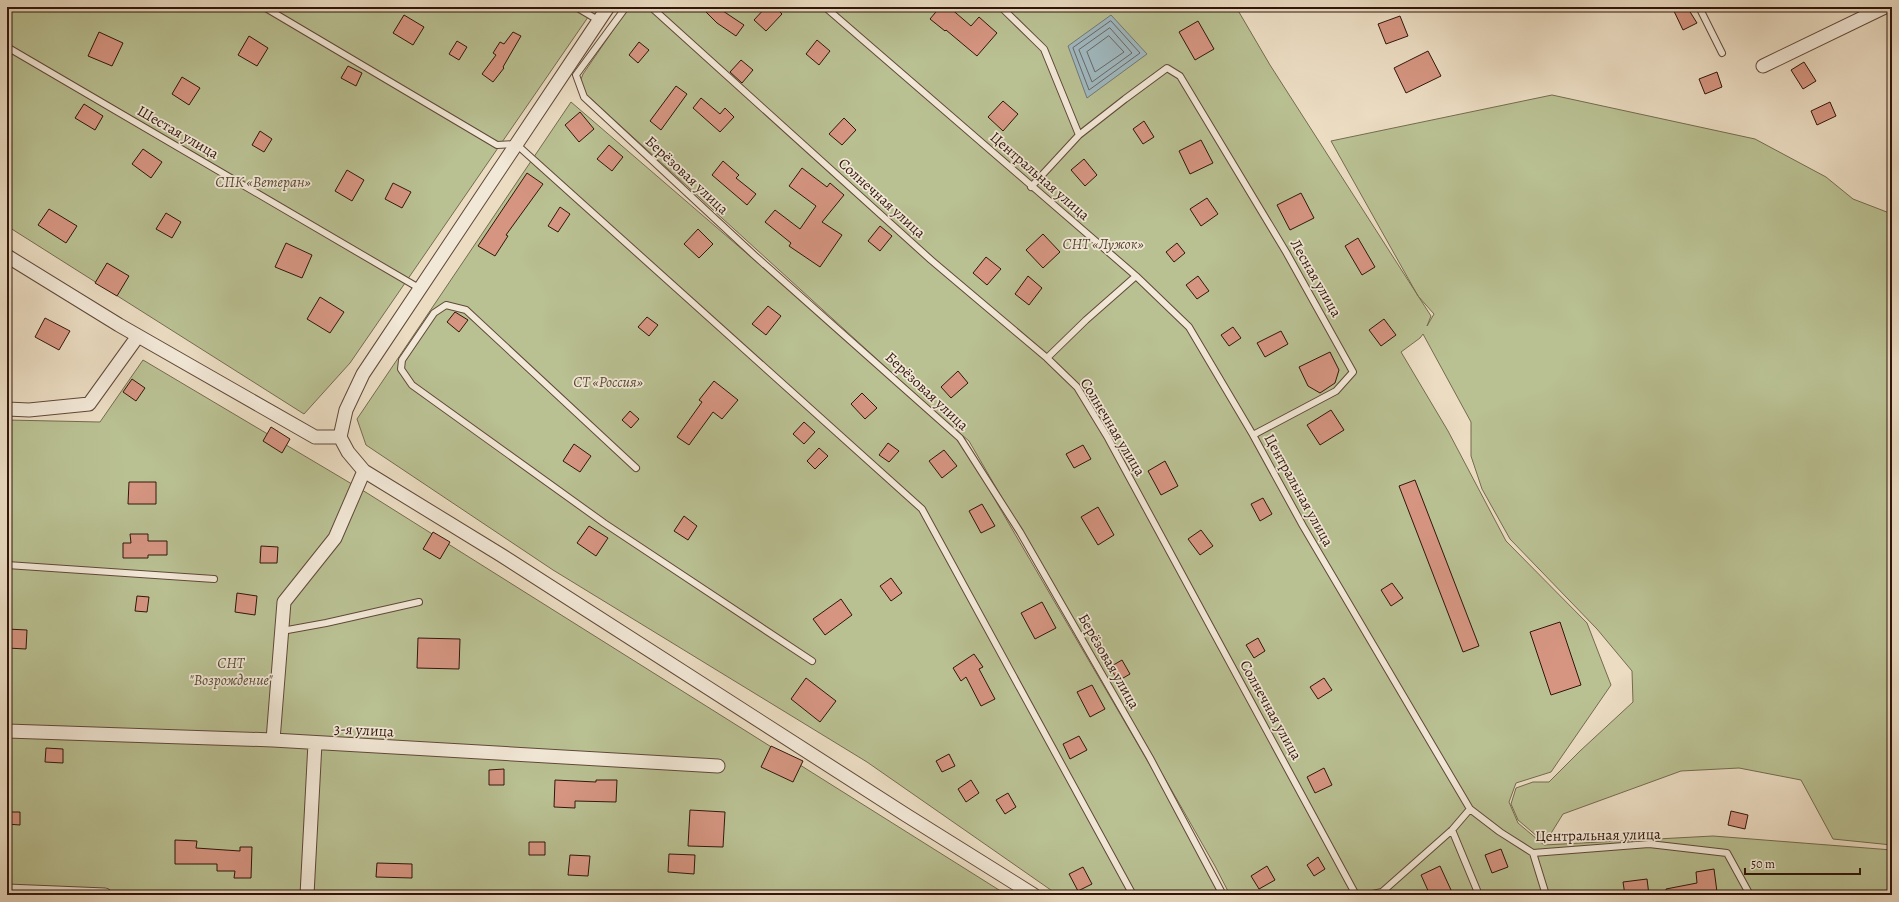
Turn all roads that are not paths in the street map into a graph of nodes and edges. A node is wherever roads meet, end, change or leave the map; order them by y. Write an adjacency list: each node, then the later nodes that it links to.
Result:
1 (264, 7): 15 (lane)
2 (576, 7): 10 (lane)
3 (608, 7): 10 (street)
4 (626, 7): 44 (lane, Берёзовая улица)
5 (651, 7): 21 (lane, Солнечная улица)
6 (825, 7): 16 (lane, Центральная улица)
7 (1001, 7): 14 (lane)
8 (1699, 7): 12 (lane)
9 (1885, 7): 13 (street)
10 (598, 20): 15 (street)
11 (7, 47): 19 (lane, Шестая улица)
12 (1722, 53)
13 (1763, 66)
14 (1079, 135): 16 (lane); 23 (lane, Лесная улица)
15 (516, 144): 19 (street); 43 (lane)
16 (1031, 187): 18 (lane, Центральная улица)
17 (7, 256): 20 (street)
18 (1136, 276): 21 (lane); 23 (lane, Центральная улица)
19 (419, 288): 24 (street)
20 (138, 336): 22 (street); 24 (street)
21 (1047, 358): 45 (lane, Солнечная улица)
22 (7, 409)
23 (1253, 435): 36 (lane, Центральная улица)
24 (340, 437): 26 (street)
25 (636, 468): 31 (lane)
26 (364, 471): 30 (street); 42 (street)
27 (7, 565): 28 (lane)
28 (214, 580)
29 (419, 602): 30 (lane)
30 (282, 631): 33 (street)
31 (812, 661)
32 (7, 731): 33 (street, 3-я улица)
33 (273, 740): 34 (street, 3-я улица)
34 (315, 743): 35 (street, 3-я улица); 41 (street)
35 (718, 766)
36 (1470, 809): 37 (lane); 38 (lane, Центральная улица)
37 (1452, 830): 46 (lane); 47 (lane)
38 (1533, 853): 48 (lane); 49 (lane, Центральная улица)
39 (7, 891): 40 (street)
40 (105, 895)
41 (306, 895)
42 (1034, 895)
43 (1133, 895)
44 (1223, 895)
45 (1356, 895)
46 (1368, 895)
47 (1479, 895)
48 (1546, 895)
49 (1750, 895)

